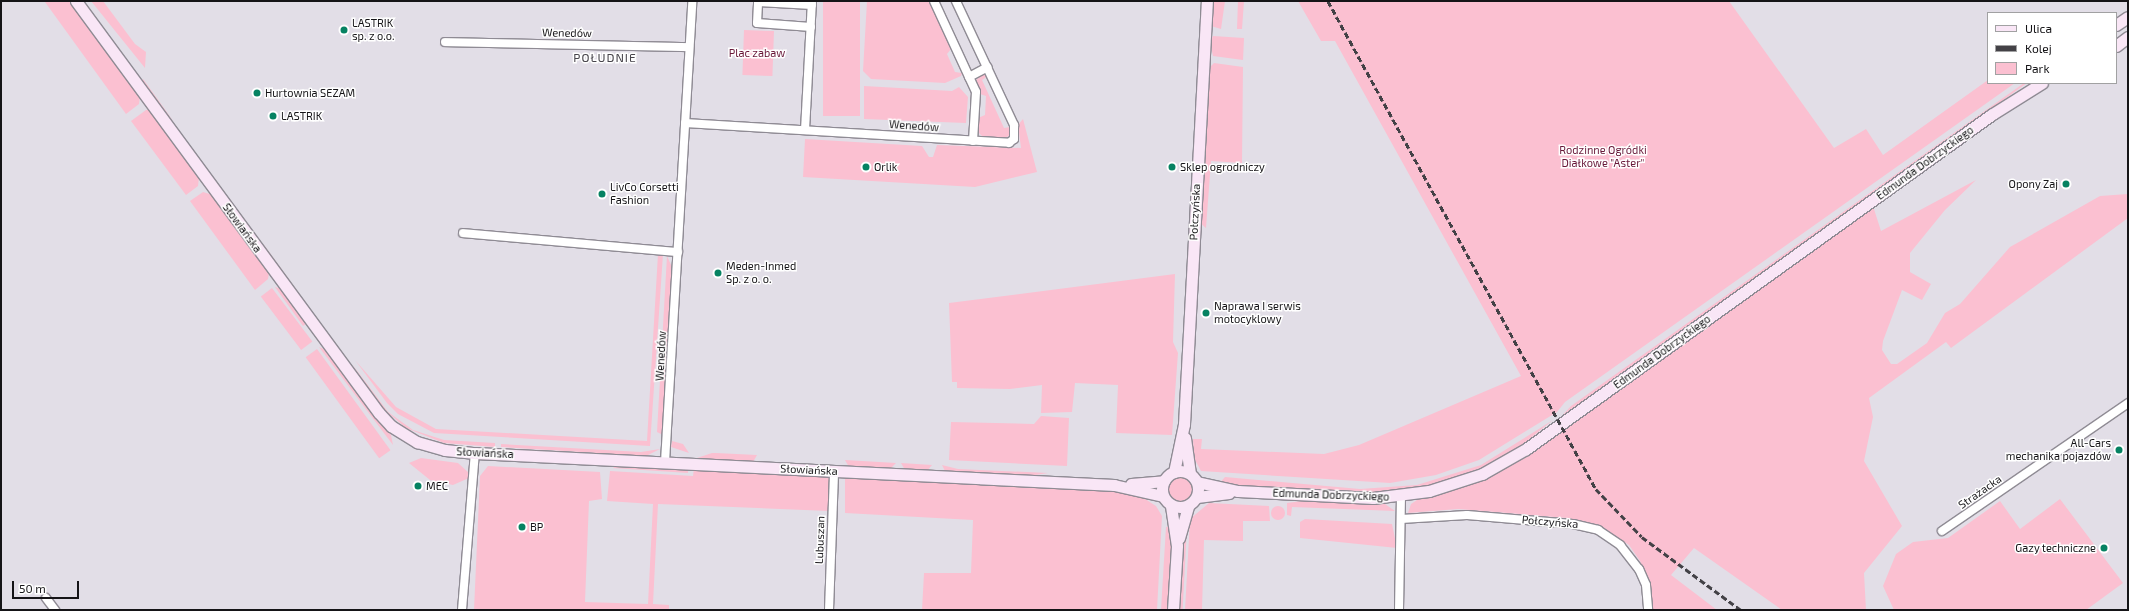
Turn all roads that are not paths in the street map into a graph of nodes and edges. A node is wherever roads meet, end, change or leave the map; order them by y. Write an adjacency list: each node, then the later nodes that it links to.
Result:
1 (76, 1): 24 (main road, Słowiańska)
2 (692, 1): 13 (street, Wenedów)
3 (934, 1): 15 (street)
4 (956, 1): 14 (street, Wenedów)
5 (1207, 1): 23 (main road, Połczyńska)
6 (812, 3): 9 (street); 9 (street)
7 (2128, 17): 8 (main road)
8 (2117, 24)
9 (811, 26): 18 (street)
10 (2128, 37): 12 (main road)
11 (445, 42): 13 (street, Wenedów)
12 (2117, 45)
13 (689, 47): 17 (street, Wenedów)
14 (988, 67): 15 (street); 19 (street, Wenedów)
15 (969, 77): 19 (street)
16 (2040, 84): 33 (main road, Edmunda Dobrzyckiego)
17 (685, 124): 18 (street, Wenedów); 21 (street, Wenedów)
18 (805, 130): 19 (street, Wenedów)
19 (973, 140)
20 (463, 233): 21 (street)
21 (678, 252): 25 (street, Wenedów)
22 (2128, 403): 38 (street, Strażacka)
23 (1184, 424): 27 (main road, Połczyńska); 28 (main road, Połczyńska)
24 (475, 453): 25 (main road, Słowiańska); 42 (street)
25 (665, 462): 26 (main road, Słowiańska)
26 (834, 471): 30 (main road, Słowiańska); 43 (street, Lubuszan)
27 (1174, 472): 28 (main road); 29 (main road)
28 (1193, 478): 31 (main road, Edmunda Dobrzyckiego); 34 (main road)
29 (1164, 480): 30 (main road, Słowiańska); 32 (main road)
30 (1114, 486): 32 (main road, Słowiańska)
31 (1238, 492): 33 (main road, Edmunda Dobrzyckiego); 34 (main road, Edmunda Dobrzyckiego)
32 (1163, 496): 35 (main road)
33 (1401, 496): 37 (street)
34 (1197, 497): 36 (main road)
35 (1172, 506): 36 (main road); 39 (main road)
36 (1188, 506): 39 (main road)
37 (1401, 519): 45 (street); 46 (street, Połczyńska)
38 (1942, 531)
39 (1177, 546): 44 (main road)
40 (46, 598): 41 (street)
41 (55, 610)
42 (462, 610)
43 (829, 610)
44 (1173, 610)
45 (1398, 610)
46 (1648, 610)

